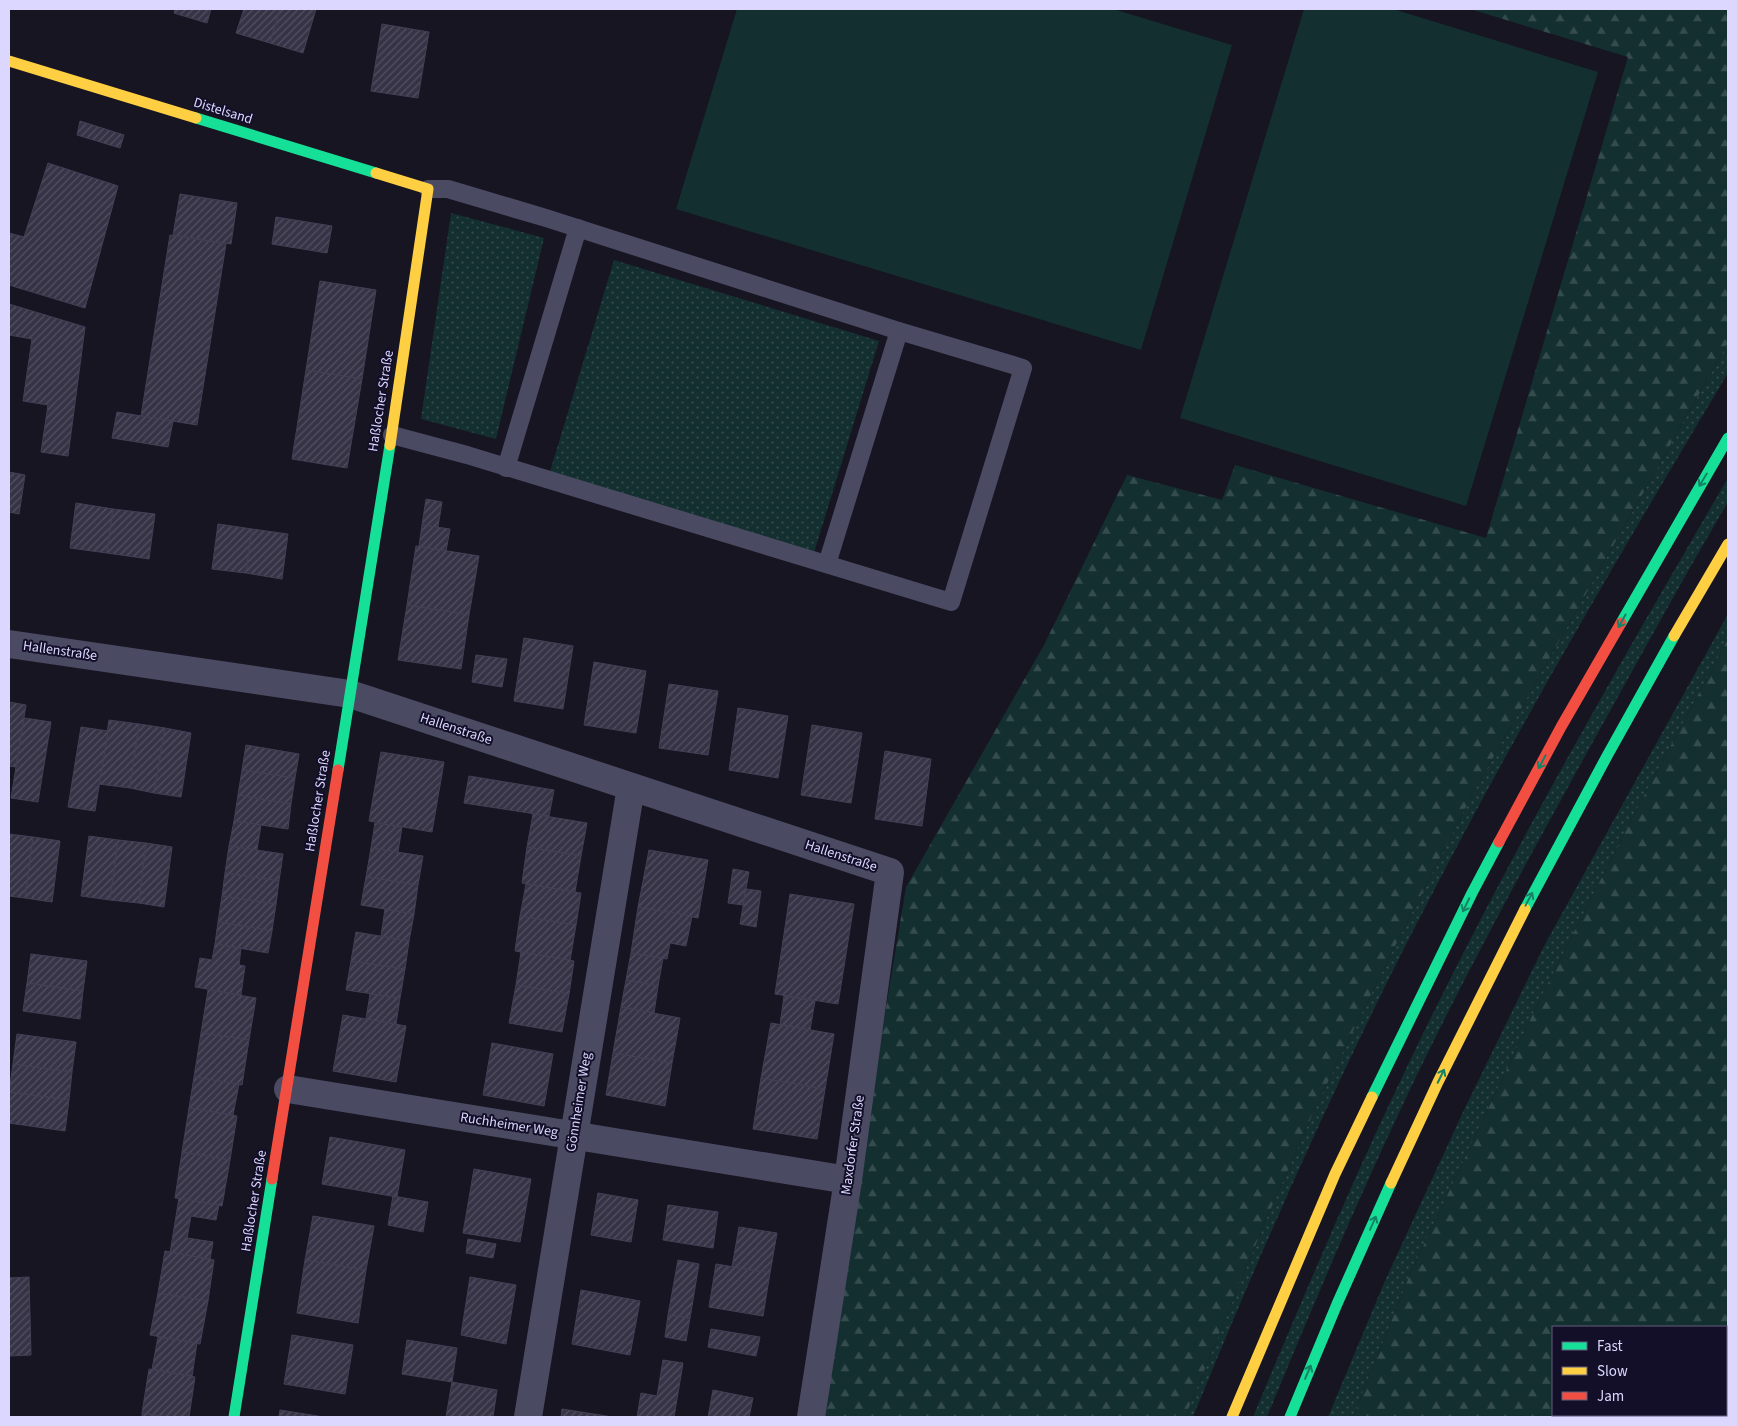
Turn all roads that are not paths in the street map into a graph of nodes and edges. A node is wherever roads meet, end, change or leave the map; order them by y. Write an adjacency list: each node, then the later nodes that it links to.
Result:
1 (9, 61): 2 (main road, Distelsand)
2 (428, 189): 3 (lane); 5 (main road, Haßlocher Straße)
3 (578, 228): 4 (lane); 7 (lane)
4 (899, 331): 9 (lane); 9 (lane)
5 (392, 435): 7 (lane); 11 (main road, Haßlocher Straße)
6 (1728, 438): 20 (main road, one-way to 20)
7 (506, 468): 9 (lane)
8 (1728, 544): 21 (main road, one-way to 8)
9 (827, 564)
10 (9, 644): 11 (street, Hallenstraße)
11 (350, 694): 12 (street, Hallenstraße); 14 (main road, Haßlocher Straße)
12 (631, 787): 13 (street, Hallenstraße); 15 (street, Gönnheimer Weg)
13 (890, 872): 16 (street, Maxdorfer Straße)
14 (288, 1089): 15 (street, Ruchheimer Weg); 17 (main road, Haßlocher Straße)
15 (573, 1135): 16 (street, Ruchheimer Weg); 18 (street, Gönnheimer Weg)
16 (848, 1180): 19 (street, Maxdorfer Straße)
17 (234, 1417)
18 (528, 1417)
19 (811, 1417)
20 (1232, 1417)
21 (1290, 1417)

